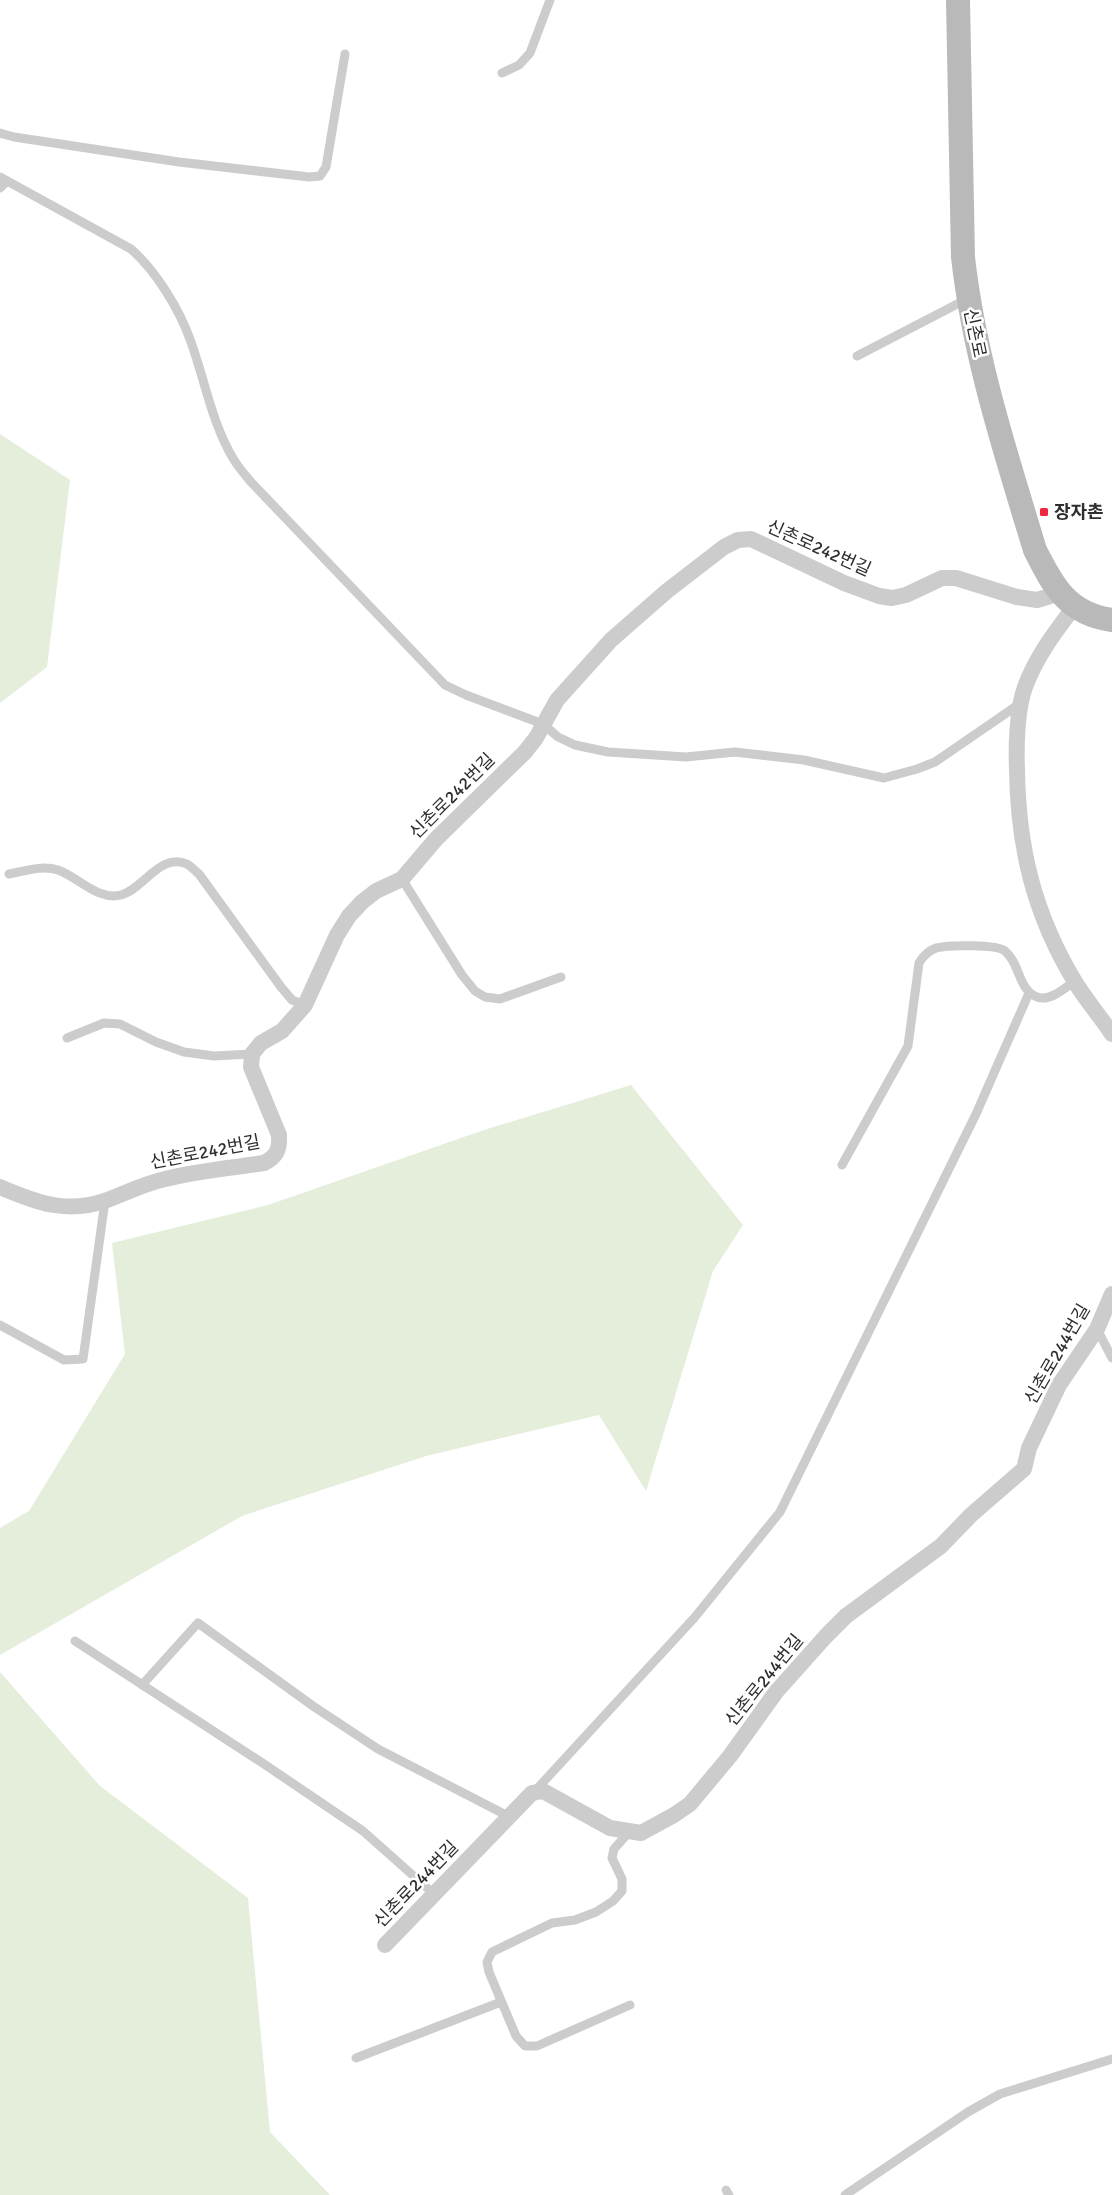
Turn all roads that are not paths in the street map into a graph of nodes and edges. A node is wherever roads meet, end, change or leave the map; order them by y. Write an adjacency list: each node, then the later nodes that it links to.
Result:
1 (550, 0): 4 (lane)
2 (958, 0): 8 (street, 신촌로)
3 (345, 54): 5 (lane)
4 (502, 73)
5 (0, 133)
6 (4, 179): 7 (lane); 13 (lane)
7 (0, 188)
8 (968, 299): 9 (lane); 10 (street, 신촌로)
9 (857, 356)
10 (1067, 600): 11 (street); 12 (street); 13 (street, 신촌로242번길)
11 (1112, 620)
12 (1022, 703): 13 (lane); 17 (street)
13 (543, 724): 15 (street, 신촌로242번길)
14 (9, 874): 19 (lane)
15 (402, 879): 16 (lane); 19 (street, 신촌로242번길)
16 (561, 977)
17 (1075, 982): 18 (lane); 20 (street)
18 (1029, 993): 23 (lane); 32 (lane)
19 (305, 1004): 22 (street, 신촌로242번길)
20 (1112, 1034)
21 (67, 1038): 22 (lane)
22 (252, 1054): 25 (street, 신촌로242번길)
23 (842, 1165)
24 (0, 1187): 25 (street, 신촌로242번길)
25 (104, 1201): 27 (lane)
26 (1112, 1294): 28 (street, 신촌로244번길)
27 (0, 1325)
28 (1097, 1329): 29 (lane); 34 (street, 신촌로244번길)
29 (1112, 1358)
30 (75, 1641): 31 (lane)
31 (142, 1685): 33 (lane); 35 (lane)
32 (532, 1793): 33 (street, 신촌로244번길); 34 (street, 신촌로244번길)
33 (508, 1816): 35 (street, 신촌로244번길)
34 (630, 1831): 37 (lane)
35 (435, 1895): 36 (street, 신촌로244번길)
36 (385, 1946)
37 (501, 2002): 38 (lane); 39 (lane)
38 (630, 2005)
39 (356, 2058)
40 (1112, 2059): 41 (lane)
41 (845, 2195)

